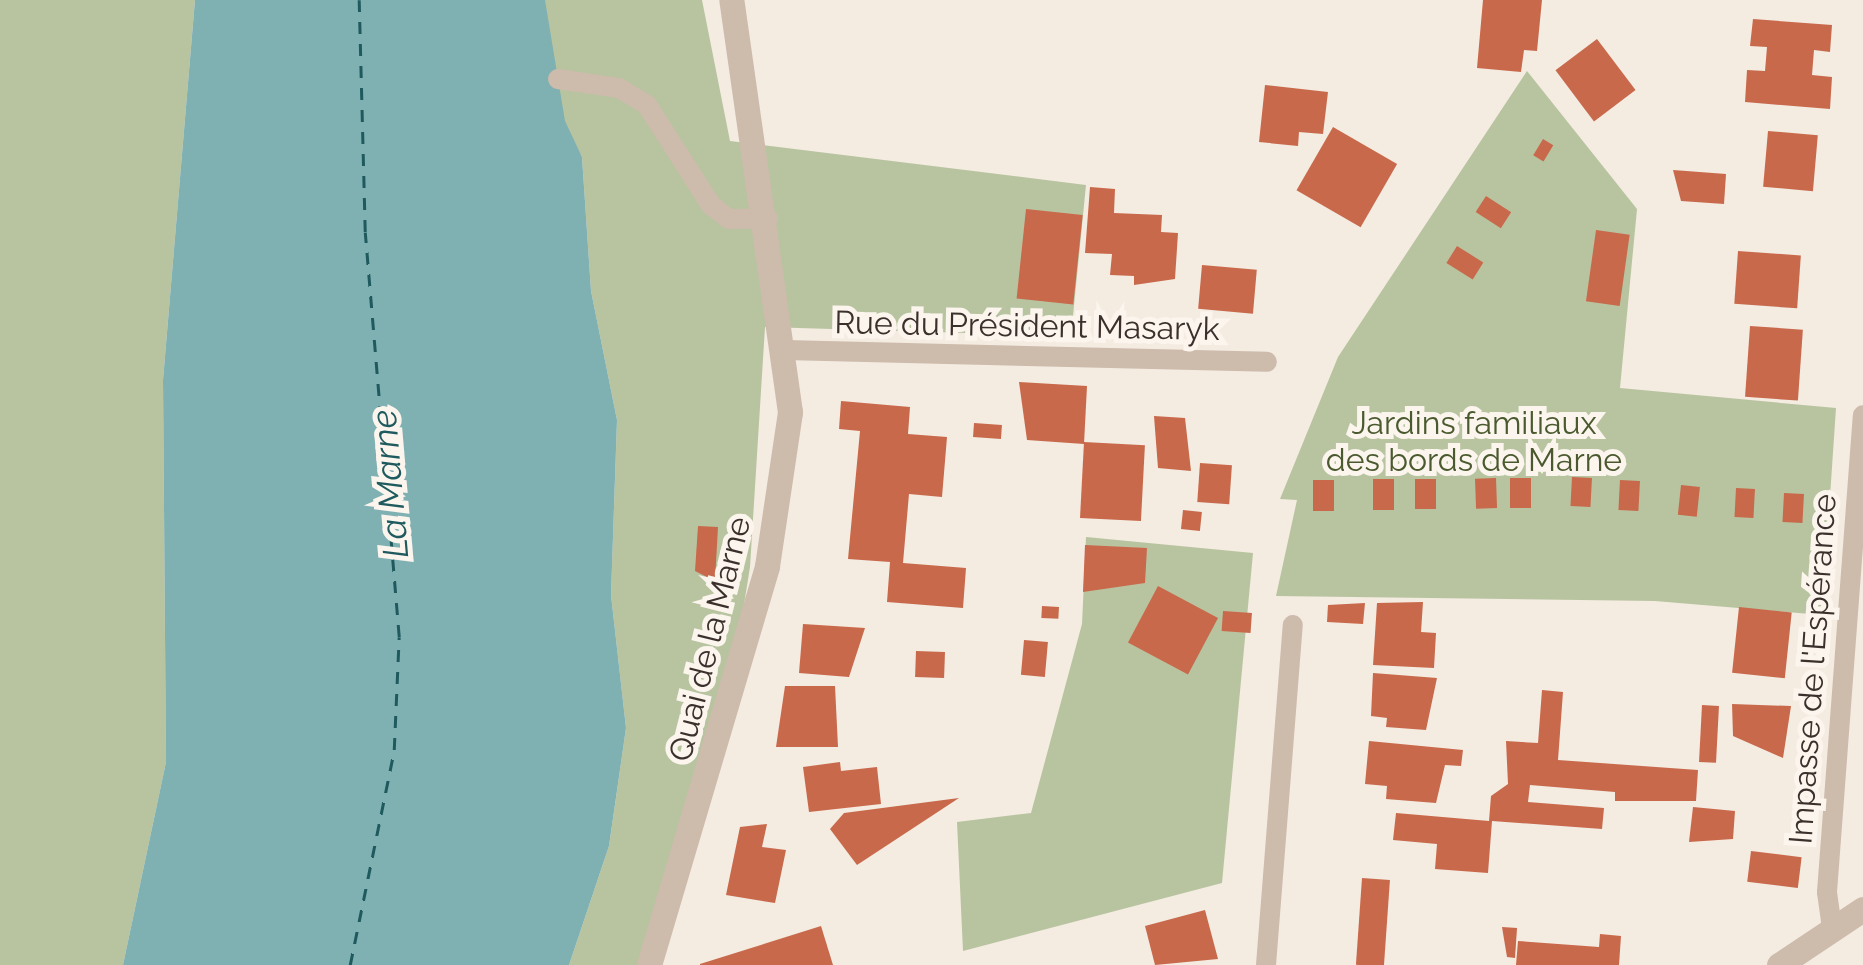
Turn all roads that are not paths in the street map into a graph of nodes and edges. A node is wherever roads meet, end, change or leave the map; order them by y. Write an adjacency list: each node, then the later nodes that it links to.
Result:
1 (731, 0): 3 (street, Quai de la Marne)
2 (558, 78): 3 (lane)
3 (768, 218): 4 (street, Quai de la Marne)
4 (785, 350): 5 (lane, Rue du Président Masaryk); 10 (street, Quai de la Marne)
5 (1267, 362)
6 (1863, 415): 9 (lane, Impasse de l'Espérance)
7 (1294, 626): 11 (lane)
8 (1863, 908): 9 (street)
9 (1832, 928): 12 (street)
10 (649, 965)
11 (1266, 965)
12 (1778, 965)

